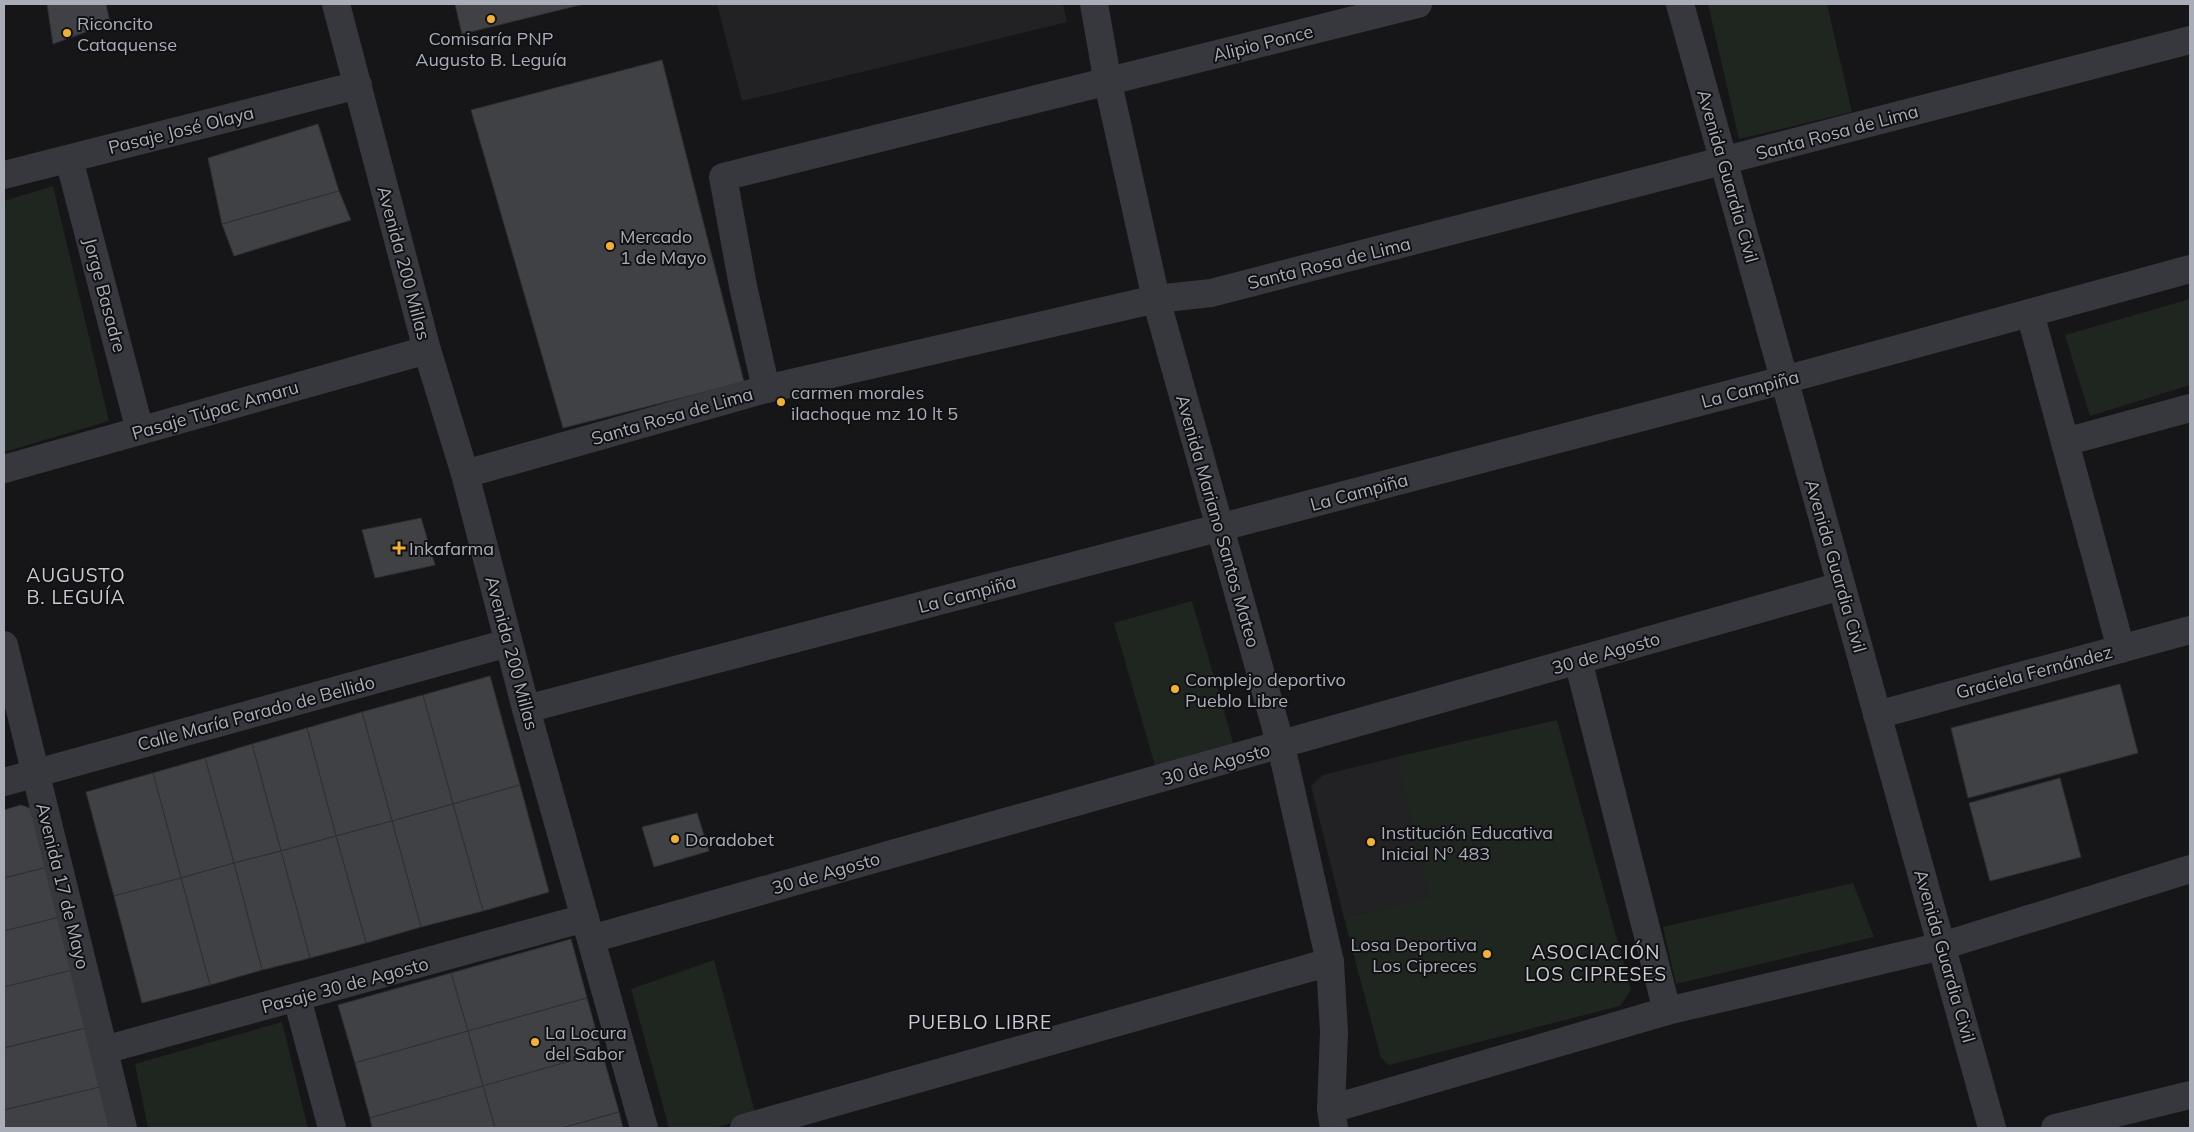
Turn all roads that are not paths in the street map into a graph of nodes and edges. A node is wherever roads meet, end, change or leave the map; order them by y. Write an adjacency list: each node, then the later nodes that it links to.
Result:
1 (336, 4): 7 (street, Avenida 200 Millas)
2 (1094, 4): 6 (street, Avenida Mariano Santos Mateo)
3 (1418, 4): 6 (street, Alipio Ponce)
4 (1680, 4): 9 (street, Avenida Guardia Civil)
5 (2190, 40): 9 (street, Santa Rosa de Lima)
6 (1108, 83): 12 (street, Avenida Mariano Santos Mateo); 16 (street, Alipio Ponce)
7 (358, 86): 8 (street, Pasaje José Olaya); 14 (street, Avenida 200 Millas)
8 (69, 159): 10 (street, Pasaje José Olaya); 18 (street, Jorge Basadre)
9 (1724, 161): 12 (street, Santa Rosa de Lima); 15 (street, Avenida Guardia Civil)
10 (4, 175)
11 (2190, 269): 13 (street, La Campiña)
12 (1156, 299): 16 (street, Santa Rosa de Lima); 22 (street, Avenida Mariano Santos Mateo)
13 (2030, 313): 15 (street, La Campiña); 19 (street)
14 (427, 350): 18 (street, Pasaje Túpac Amaru); 21 (street, Avenida 200 Millas)
15 (1784, 380): 22 (street, La Campiña); 23 (street, Avenida Guardia Civil)
16 (766, 390): 21 (street, Santa Rosa de Lima)
17 (2190, 408): 19 (street)
18 (140, 431): 20 (street, Pasaje Túpac Amaru)
19 (2065, 442): 27 (street)
20 (4, 469)
21 (465, 474): 25 (street, Avenida 200 Millas)
22 (1221, 528): 29 (street, La Campiña); 31 (street, Avenida Mariano Santos Mateo)
23 (1842, 586): 28 (street, 30 de Agosto); 30 (street, Avenida Guardia Civil)
24 (2190, 630): 27 (street, Graciela Fernández)
25 (508, 643): 29 (street, Avenida 200 Millas); 32 (street, Calle María Parado de Bellido)
26 (4, 645): 32 (street, Avenida 17 de Mayo)
27 (2121, 649): 30 (street, Graciela Fernández)
28 (1578, 660): 31 (street, 30 de Agosto); 39 (street)
29 (526, 709): 35 (street, Avenida 200 Millas)
30 (1877, 714): 36 (street, Avenida Guardia Civil)
31 (1281, 746): 35 (street, 30 de Agosto); 37 (street, Avenida Mariano Santos Mateo)
32 (36, 774): 33 (street, Calle María Parado de Bellido); 40 (street, Avenida 17 de Mayo)
33 (4, 782)
34 (2190, 869): 36 (street)
35 (588, 928): 38 (street, Pasaje 30 de Agosto); 45 (street, Avenida 200 Millas)
36 (1942, 946): 39 (street); 47 (street, Avenida Guardia Civil)
37 (1330, 962): 42 (street, Avenida Mariano Santos Mateo); 46 (street)
38 (297, 998): 40 (street, Pasaje 30 de Agosto); 44 (street)
39 (1667, 1011): 42 (street)
40 (104, 1050): 43 (street, Avenida 17 de Mayo)
41 (2190, 1095): 48 (street)
42 (1332, 1118)
43 (123, 1128)
44 (332, 1128)
45 (644, 1128)
46 (744, 1128)
47 (1992, 1128)
48 (2054, 1128)

